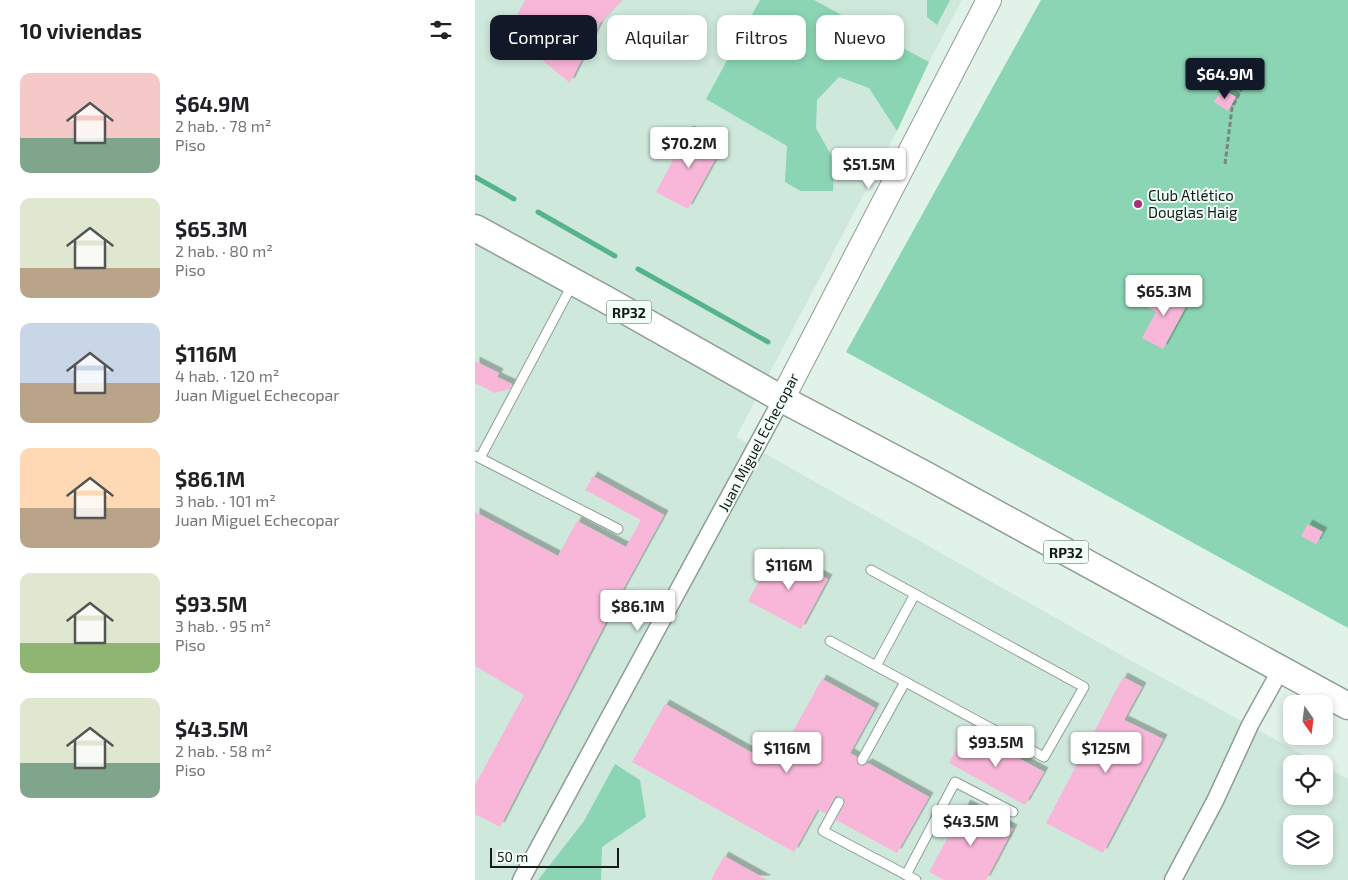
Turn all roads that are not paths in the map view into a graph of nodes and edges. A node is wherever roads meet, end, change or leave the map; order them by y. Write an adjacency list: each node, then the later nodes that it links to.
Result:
1 (989, 0): 4 (street, Juan Miguel Echecopar)
2 (475, 228): 3 (main road, RP32)
3 (574, 283): 4 (main road, RP32); 5 (lane)
4 (782, 399): 11 (main road, RP32); 18 (street, Juan Miguel Echecopar)
5 (477, 457): 6 (lane)
6 (618, 529)
7 (871, 570): 8 (lane)
8 (915, 594): 10 (lane); 12 (lane)
9 (830, 642): 10 (lane)
10 (876, 666): 12 (lane)
11 (1281, 670): 13 (main road, RP32); 20 (street)
12 (905, 682): 14 (lane)
13 (1348, 706)
14 (862, 760)
15 (839, 802): 17 (lane)
16 (1013, 812): 17 (lane)
17 (906, 875): 19 (lane)
18 (521, 880)
19 (916, 880)
20 (1173, 880)

